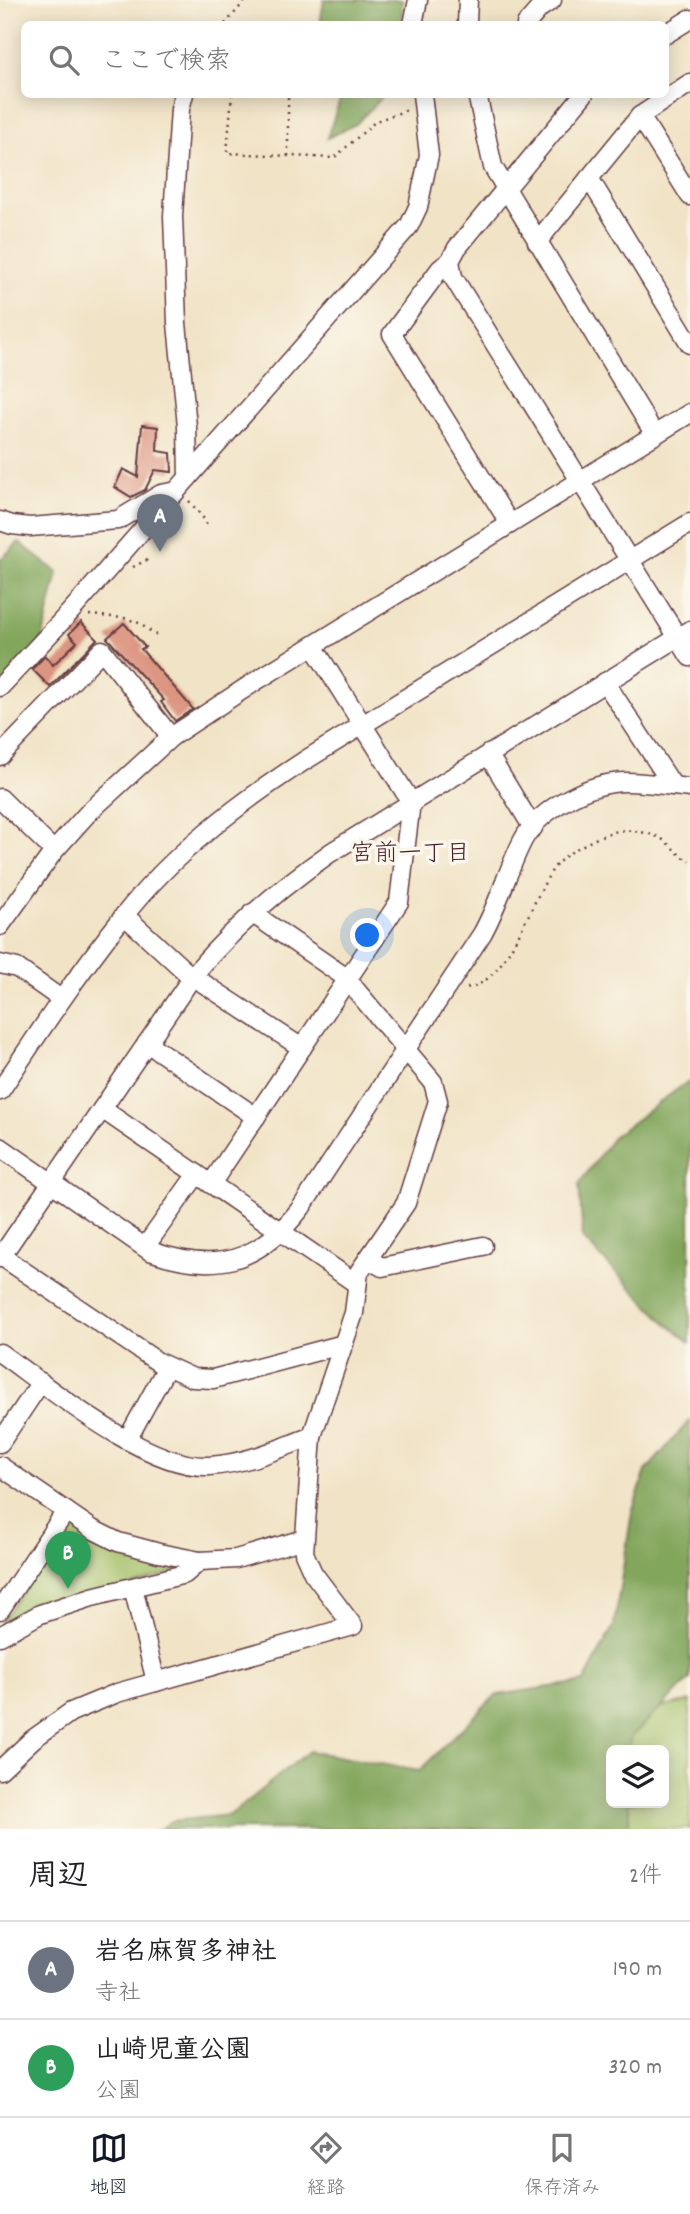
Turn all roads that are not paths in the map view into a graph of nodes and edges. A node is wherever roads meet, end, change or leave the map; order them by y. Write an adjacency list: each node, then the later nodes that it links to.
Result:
1 (418, 0): 5 (street)
2 (468, 0): 6 (street)
3 (552, 0): 7 (street)
4 (690, 19): 8 (street)
5 (414, 21)
6 (467, 21)
7 (529, 21)
8 (669, 32)
9 (690, 83): 10 (street)
10 (669, 97)
11 (183, 98): 26 (street)
12 (427, 98): 26 (street)
13 (478, 98): 18 (street)
14 (581, 98): 18 (street)
15 (667, 98): 16 (street)
16 (640, 116): 17 (street); 19 (street)
17 (589, 178): 20 (street); 22 (street)
18 (506, 190): 20 (street); 21 (street)
19 (690, 197)
20 (537, 242): 24 (street)
21 (450, 261): 25 (street); 29 (street)
22 (690, 344)
23 (690, 413): 24 (street)
24 (655, 435): 25 (street)
25 (580, 481): 29 (street); 30 (street)
26 (180, 486): 27 (street); 35 (street)
27 (0, 521)
28 (690, 523): 30 (street)
29 (510, 524): 32 (street)
30 (630, 561): 31 (street); 36 (street)
31 (684, 634): 33 (street); 34 (street)
32 (313, 646): 36 (street); 37 (street)
33 (690, 657)
34 (606, 682): 38 (street); 40 (street)
35 (0, 687)
36 (362, 725): 42 (street); 46 (street)
37 (171, 737): 39 (street); 44 (street)
38 (488, 754): 42 (street); 43 (street)
39 (0, 756)
40 (681, 787): 43 (street)
41 (0, 798): 44 (street)
42 (411, 802): 45 (street); 50 (street)
43 (533, 828): 54 (street)
44 (54, 851): 47 (street)
45 (252, 913): 49 (street); 50 (street)
46 (124, 915): 49 (street); 51 (street)
47 (0, 926)
48 (0, 964): 51 (street)
49 (192, 976): 52 (street); 53 (street)
50 (347, 979): 53 (street); 54 (street)
51 (61, 999): 55 (street)
52 (147, 1043): 56 (street); 57 (street)
53 (302, 1048): 57 (street)
54 (405, 1049): 61 (street); 65 (street)
55 (0, 1091)
56 (102, 1109): 59 (street); 60 (street)
57 (256, 1117): 59 (street)
58 (0, 1147): 60 (street)
59 (204, 1179): 61 (street); 62 (street)
60 (52, 1183): 62 (street); 64 (street)
61 (281, 1231): 62 (street); 66 (street)
62 (145, 1247)
63 (484, 1247): 65 (street)
64 (1, 1257): 69 (street)
65 (368, 1259): 66 (street)
66 (357, 1284): 67 (street)
67 (344, 1344): 69 (street); 71 (street)
68 (0, 1353): 70 (street)
69 (167, 1367): 72 (street)
70 (41, 1382): 72 (street); 73 (street)
71 (312, 1437): 72 (street); 76 (street)
72 (127, 1440)
73 (0, 1443)
74 (0, 1466): 75 (street)
75 (66, 1511): 77 (street); 79 (street)
76 (304, 1539): 77 (street); 81 (street)
77 (201, 1560): 78 (street)
78 (133, 1587): 80 (street); 81 (street)
79 (0, 1610)
80 (0, 1636)
81 (156, 1682): 82 (street)
82 (0, 1769)

